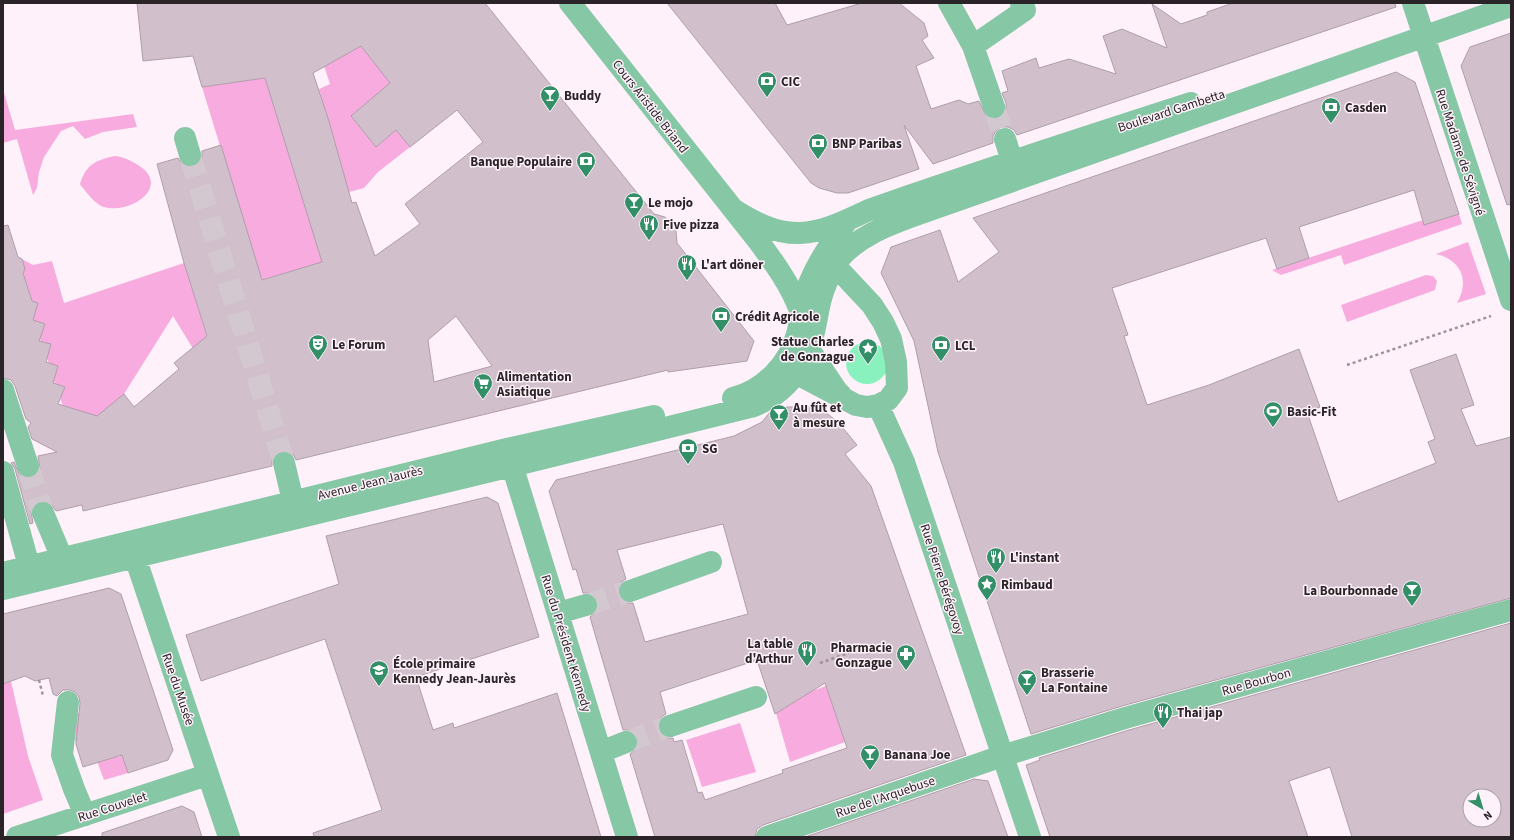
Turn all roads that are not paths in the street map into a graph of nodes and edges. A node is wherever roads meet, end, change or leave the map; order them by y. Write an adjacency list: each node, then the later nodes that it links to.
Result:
1 (570, 3): 12 (street, Cours Aristide Briand)
2 (949, 3): 8 (street)
3 (1022, 3): 8 (street)
4 (1413, 3): 7 (street, Rue Madame de Sévigné)
5 (1496, 3): 7 (street, Boulevard Gambetta)
6 (1511, 6): 7 (street)
7 (1423, 33): 11 (street, Boulevard Gambetta); 16 (street, Rue Madame de Sévigné); 19 (street)
8 (973, 46): 9 (street)
9 (994, 107)
10 (1005, 139): 11 (street)
11 (1012, 161): 13 (street, Boulevard Gambetta)
12 (733, 209): 14 (street, Cours Aristide Briand); 17 (street, Cours Aristide Briand)
13 (847, 221): 14 (street, Boulevard Gambetta); 17 (street)
14 (790, 233)
15 (842, 273): 22 (street)
16 (1511, 300)
17 (801, 312): 19 (street)
18 (813, 355): 21 (street)
19 (793, 372): 21 (street); 23 (street, Avenue Jean Jaurès); 23 (street)
20 (3, 390): 25 (street)
21 (845, 399): 22 (street)
22 (878, 405): 44 (street, Rue Pierre Bérégovoy)
23 (510, 457): 27 (street, Avenue Jean Jaurès); 29 (street); 38 (street, Rue du Président Kennedy)
24 (284, 463): 27 (street)
25 (28, 466)
26 (3, 472): 32 (street)
27 (293, 501): 29 (street, Avenue Jean Jaurès)
28 (44, 513): 30 (street)
29 (132, 549): 30 (street, Avenue Jean Jaurès); 34 (street); 45 (street, Rue du Musée)
30 (62, 558): 32 (street, Avenue Jean Jaurès)
31 (711, 562): 35 (street)
32 (29, 566): 33 (street, Avenue Jean Jaurès)
33 (3, 573)
34 (3, 589)
35 (630, 591)
36 (586, 604): 38 (street)
37 (1511, 610): 44 (street, Rue Bourbon)
38 (558, 613): 43 (street, Rue du Président Kennedy)
39 (756, 697): 41 (street)
40 (68, 702): 46 (street)
41 (670, 726)
42 (626, 742): 43 (street)
43 (601, 752): 49 (street, Rue du Président Kennedy)
44 (1002, 756): 50 (street, Rue de l'Arquebuse); 51 (street, Rue Pierre Bérégovoy)
45 (207, 775): 46 (street, Rue Couvelet); 48 (street, Rue du Musée)
46 (85, 815): 47 (street, Rue Couvelet)
47 (17, 837)
48 (229, 837)
49 (627, 837)
50 (767, 837)
51 (1030, 837)

